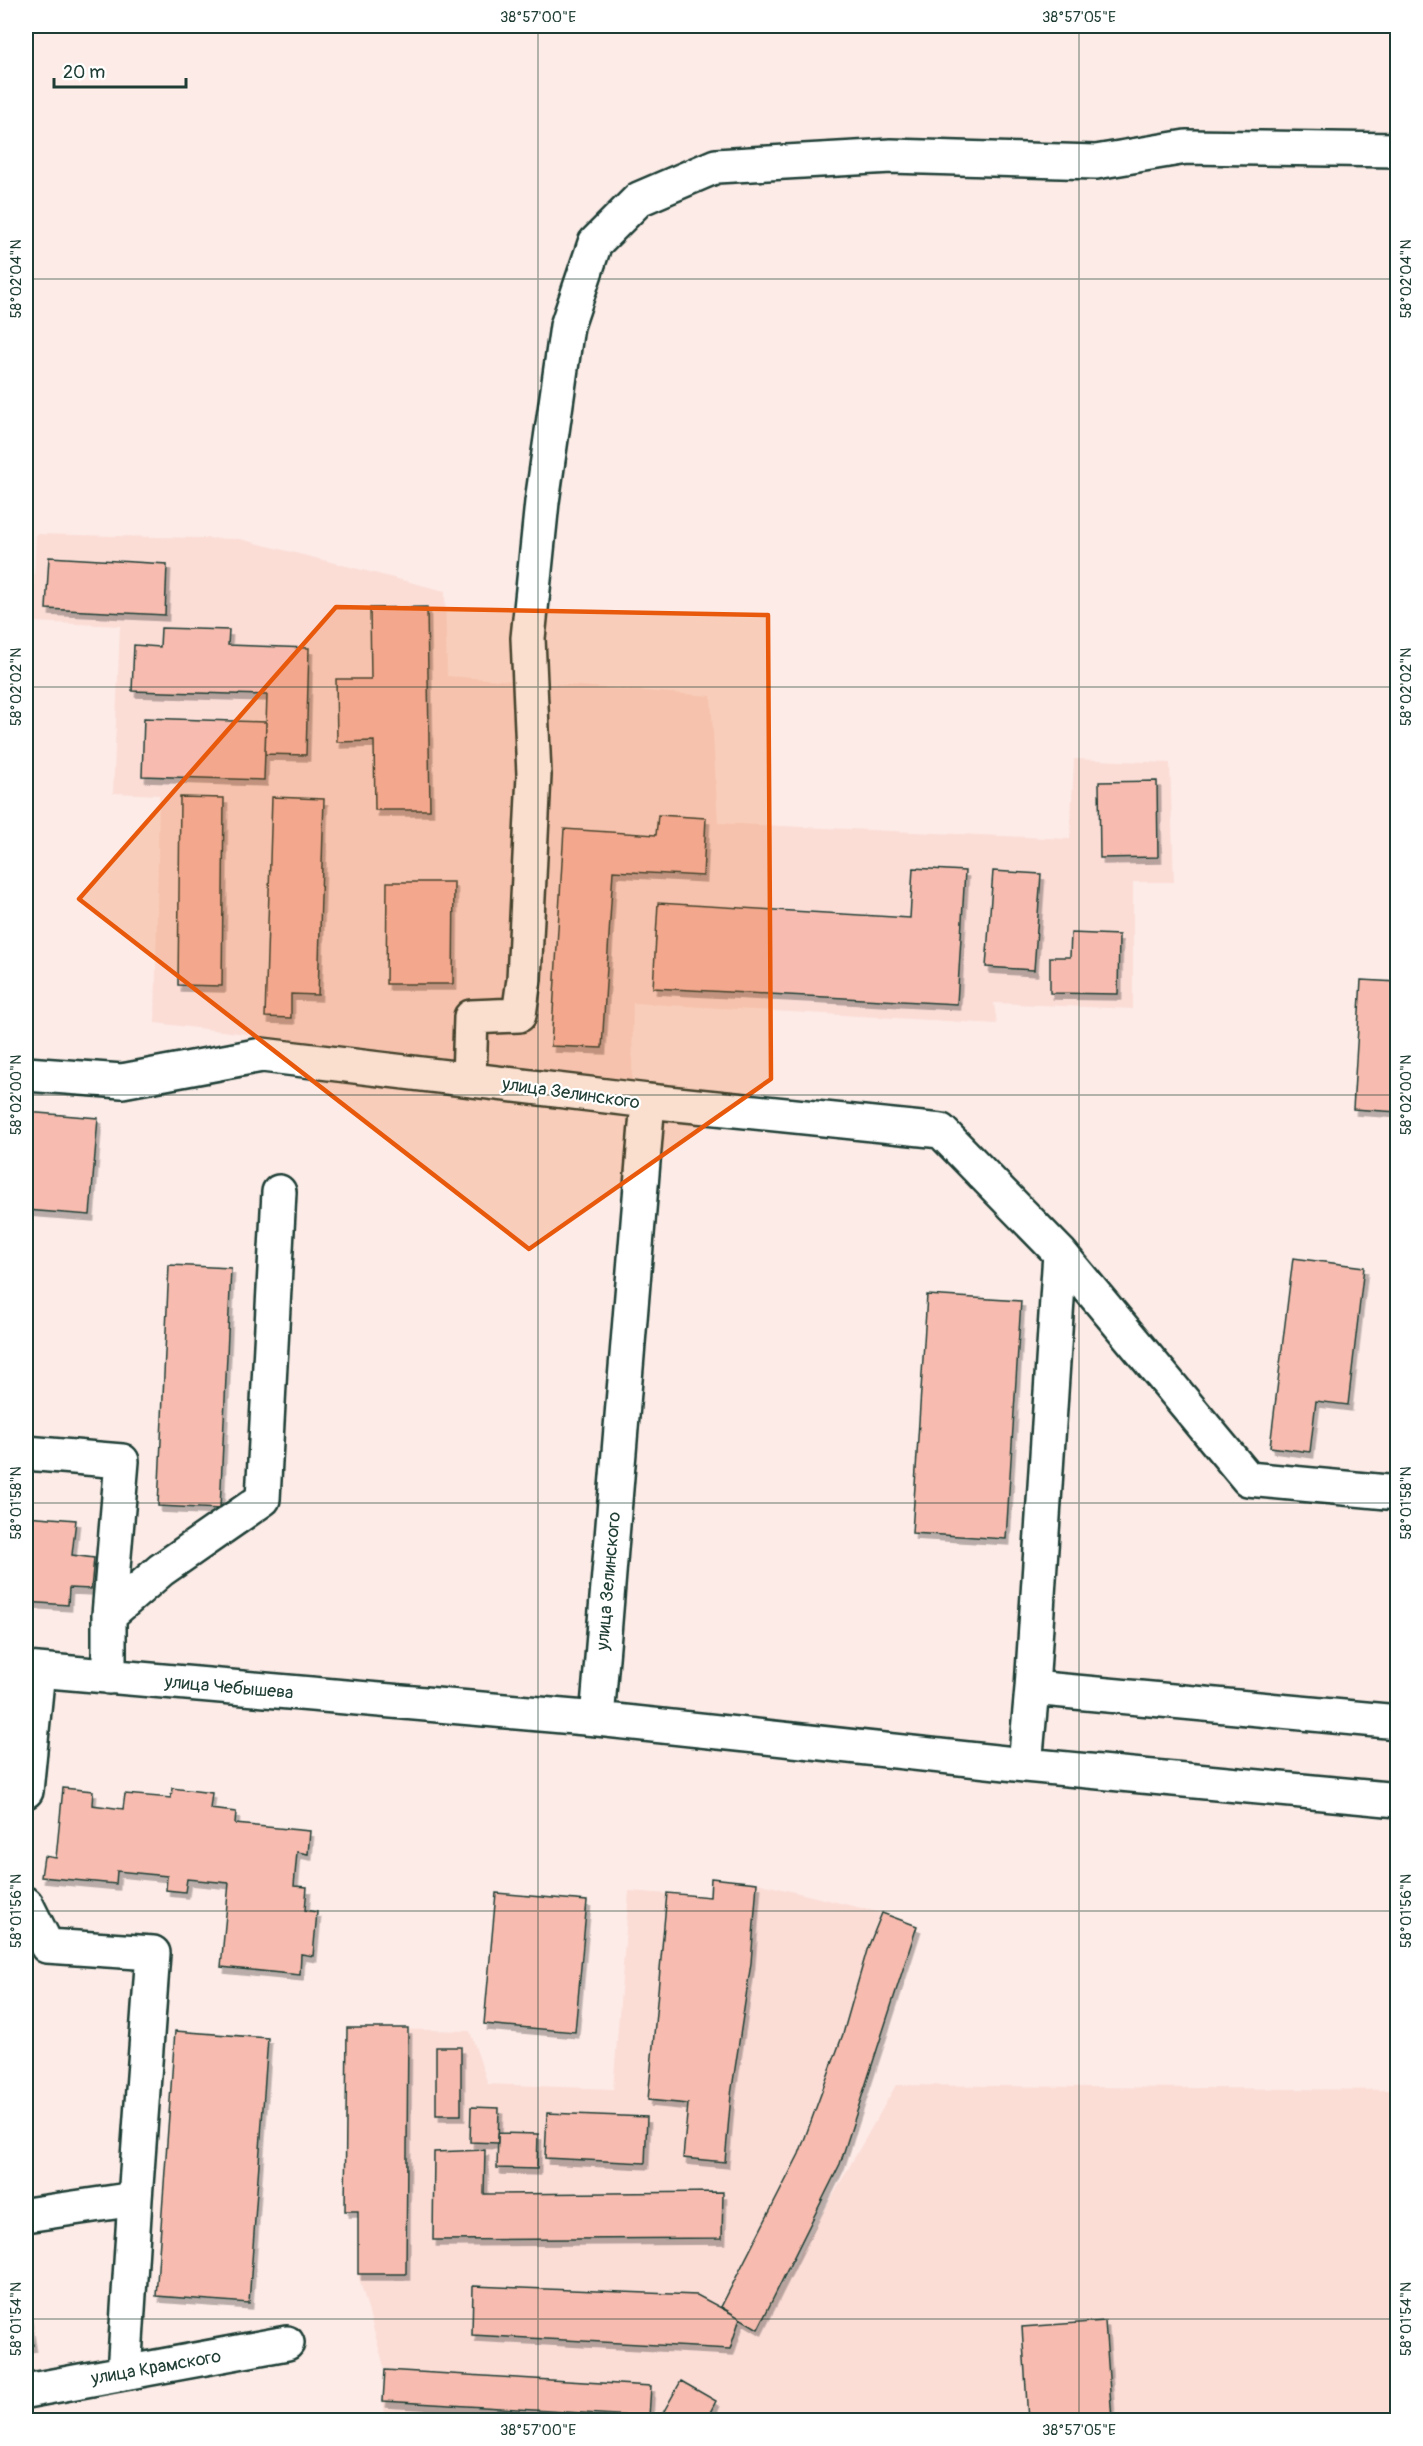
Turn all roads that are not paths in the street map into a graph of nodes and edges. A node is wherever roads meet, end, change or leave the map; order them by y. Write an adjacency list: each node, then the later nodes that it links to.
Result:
1 (1398, 150): 3 (street)
2 (26, 1074): 3 (street, улица Зелинского)
3 (469, 1079): 4 (street, улица Зелинского)
4 (648, 1101): 6 (street); 13 (street, улица Зелинского)
5 (279, 1192): 9 (street)
6 (1060, 1253): 8 (street); 12 (street)
7 (26, 1453): 9 (street)
8 (1398, 1493)
9 (109, 1615): 11 (street)
10 (32, 1669): 11 (street, улица Чебышева); 16 (street)
11 (110, 1677): 13 (street, улица Чебышева)
12 (1032, 1688): 14 (street); 15 (street)
13 (597, 1719): 15 (street, улица Чебышева)
14 (1398, 1722)
15 (1025, 1765): 17 (street, улица Чебышева)
16 (26, 1791)
17 (1398, 1800)
18 (26, 1904): 19 (street)
19 (135, 2199): 20 (street); 22 (street)
20 (26, 2215)
21 (288, 2343): 22 (street, улица Крамского)
22 (124, 2373): 23 (street, улица Крамского)
23 (26, 2391)

